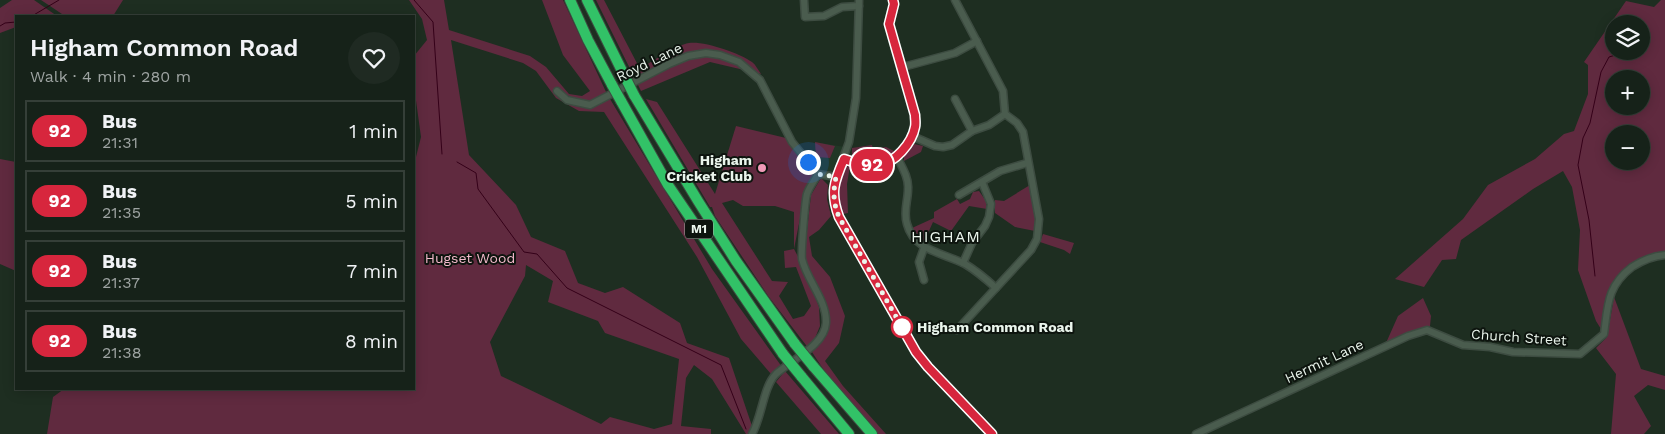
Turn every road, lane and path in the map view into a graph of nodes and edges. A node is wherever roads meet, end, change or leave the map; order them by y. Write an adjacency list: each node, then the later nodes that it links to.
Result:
1 (570, 0): 31 (highway, M1, bridge)
2 (587, 0): 32 (highway, M1, bridge)
3 (804, 0): 6 (street)
4 (894, 0): 10 (street)
5 (955, 0): 7 (street)
6 (859, 3): 17 (street)
7 (959, 7): 8 (street); 9 (street)
8 (952, 10)
9 (977, 41): 10 (street); 13 (street)
10 (902, 67): 15 (street)
11 (557, 91): 19 (street, Royd Lane)
12 (955, 99): 14 (street)
13 (1005, 114): 14 (street); 18 (street)
14 (972, 131): 15 (street)
15 (912, 136): 16 (street)
16 (897, 156): 17 (street); 23 (street)
17 (844, 159): 20 (street)
18 (1027, 163): 21 (street); 27 (street)
19 (818, 174): 20 (street); 30 (street)
20 (836, 177): 33 (street)
21 (982, 182): 22 (street); 25 (street)
22 (958, 195)
23 (924, 248): 25 (street); 26 (street)
24 (1665, 254): 29 (street, Church Street)
25 (963, 263): 27 (street)
26 (924, 280)
27 (996, 288): 28 (street)
28 (957, 330)
29 (1463, 345): 34 (street, Hermit Lane)
30 (752, 434)
31 (849, 434)
32 (872, 434)
33 (992, 434)
34 (1196, 434)

